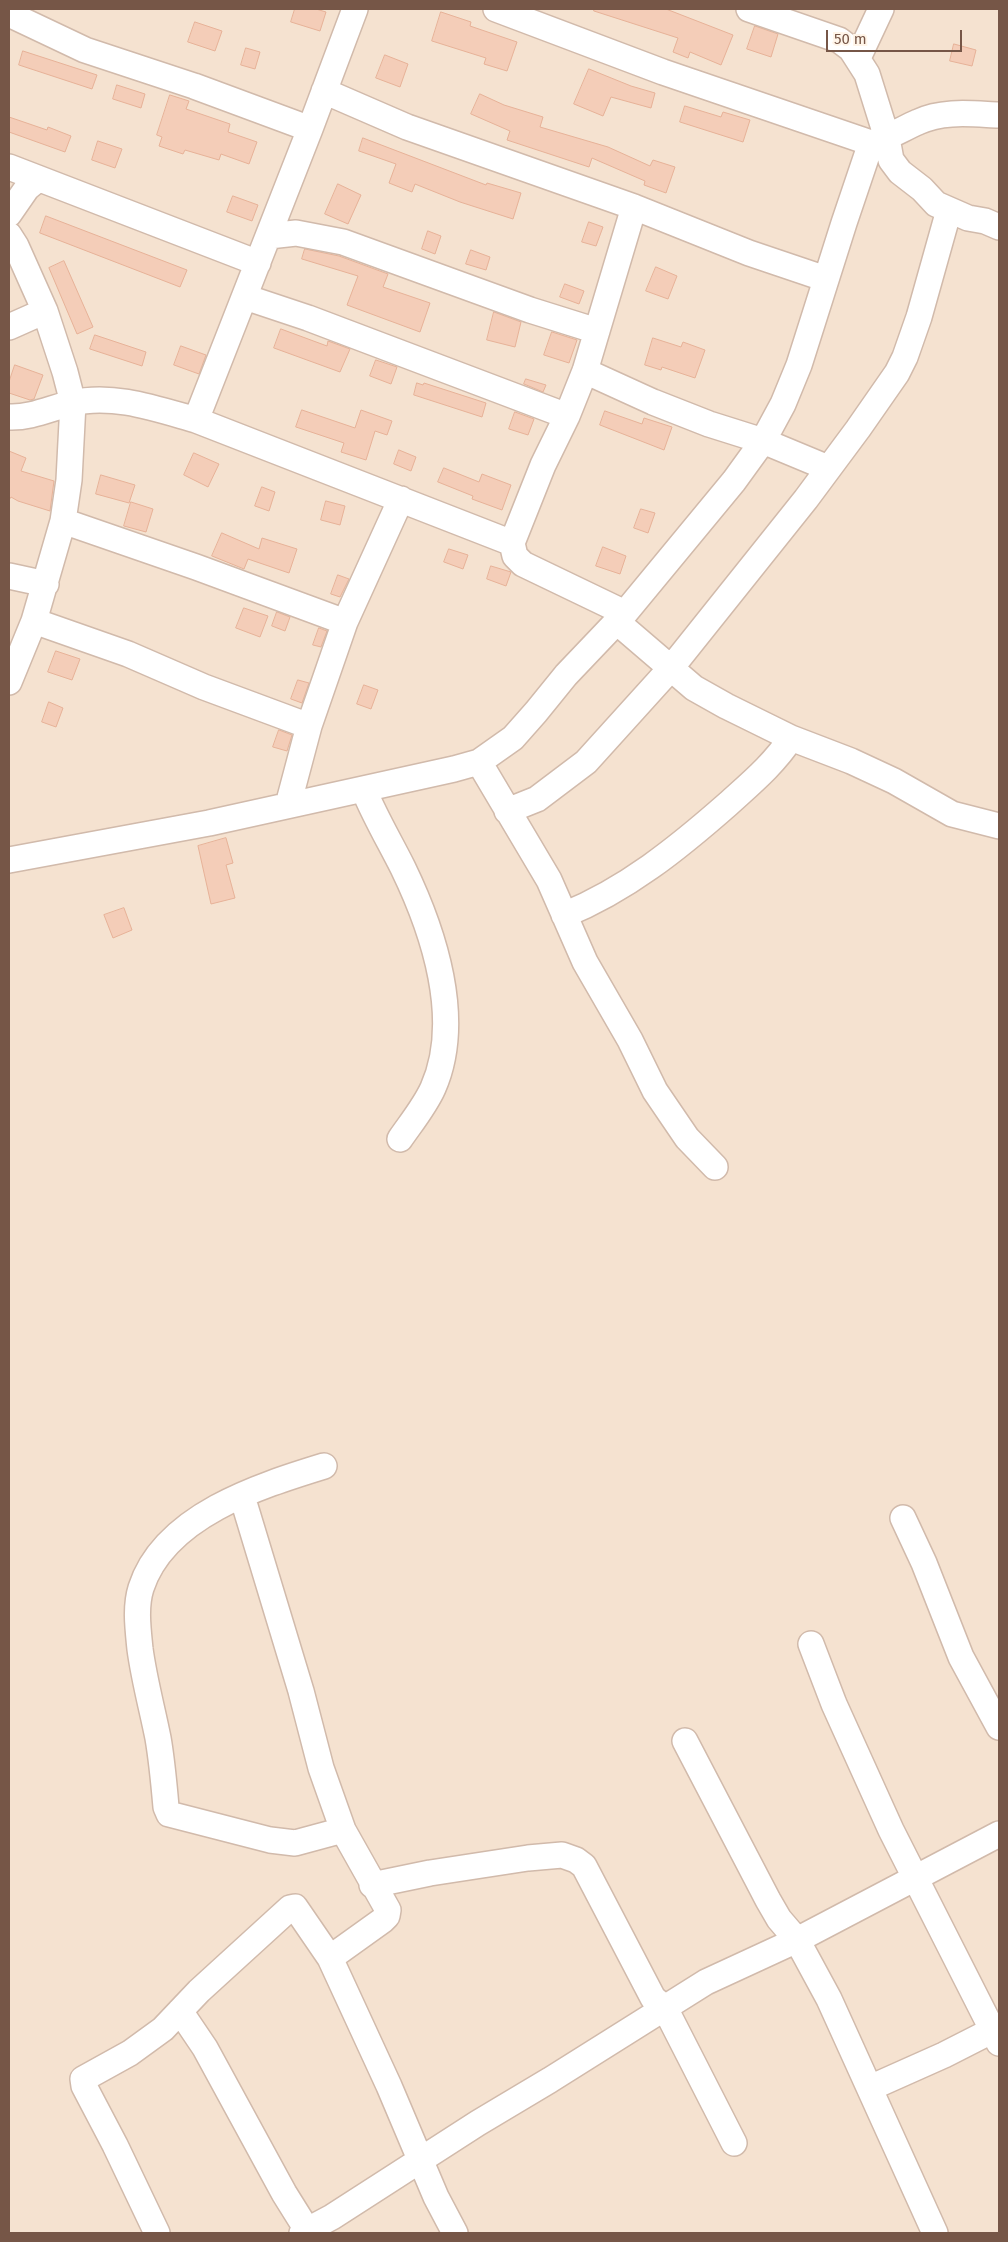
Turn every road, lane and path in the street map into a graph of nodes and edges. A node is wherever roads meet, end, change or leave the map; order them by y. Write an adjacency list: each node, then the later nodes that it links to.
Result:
1 (355, 9): 7 (street)
2 (496, 9): 10 (street)
3 (750, 9): 6 (street)
4 (881, 9): 6 (street)
5 (9, 14): 9 (street)
6 (858, 58): 10 (street)
7 (324, 91): 9 (street); 13 (street)
8 (999, 115): 10 (street)
9 (310, 129): 18 (street)
10 (879, 141): 14 (street); 20 (street)
11 (9, 167): 12 (street)
12 (38, 179): 15 (street); 19 (street)
13 (634, 207): 20 (street); 24 (street)
14 (949, 210): 16 (street); 31 (street)
15 (9, 214)
16 (999, 227)
17 (9, 235): 22 (street)
18 (269, 236): 19 (street); 24 (street)
19 (258, 263): 21 (street)
20 (826, 279): 30 (street)
21 (245, 297): 27 (street); 29 (street)
22 (45, 311): 23 (street); 26 (street)
23 (9, 327)
24 (597, 331): 25 (street)
25 (585, 371): 27 (street); 30 (street)
26 (73, 403): 28 (street); 29 (street); 33 (street)
27 (567, 416): 34 (street)
28 (9, 417)
29 (196, 420): 32 (street)
30 (763, 441): 31 (street); 37 (street)
31 (828, 468): 40 (street)
32 (401, 499): 34 (street); 39 (street)
33 (63, 521): 36 (street); 39 (street)
34 (512, 543): 37 (street)
35 (9, 576): 36 (street)
36 (46, 584): 38 (street)
37 (620, 618): 40 (street); 44 (street)
38 (34, 621): 41 (street); 42 (street)
39 (345, 622): 42 (street)
40 (671, 668): 43 (street); 47 (street)
41 (9, 682)
42 (309, 726): 46 (street)
43 (791, 738): 48 (street); 50 (street)
44 (479, 762): 45 (street); 47 (street)
45 (364, 790): 46 (street); 51 (street)
46 (288, 805): 49 (street)
47 (507, 811): 50 (street)
48 (999, 826)
49 (9, 860)
50 (564, 915): 52 (street)
51 (400, 1139)
52 (715, 1167)
53 (324, 1466): 54 (street)
54 (242, 1496): 59 (street); 59 (street)
55 (903, 1518): 57 (street)
56 (811, 1644): 61 (street)
57 (999, 1727)
58 (685, 1741): 63 (street)
59 (343, 1830): 62 (street)
60 (999, 1834): 61 (street)
61 (916, 1877): 63 (street); 67 (street)
62 (372, 1885): 64 (street); 65 (street)
63 (797, 1940): 65 (street); 68 (street)
64 (330, 1958): 66 (street); 70 (street)
65 (665, 2008): 69 (street); 70 (street)
66 (180, 2010): 71 (street); 72 (street)
67 (997, 2033): 68 (street)
68 (870, 2088): 74 (street)
69 (734, 2143)
70 (420, 2160): 71 (street); 73 (street)
71 (306, 2232)
72 (157, 2233)
73 (455, 2233)
74 (935, 2233)

